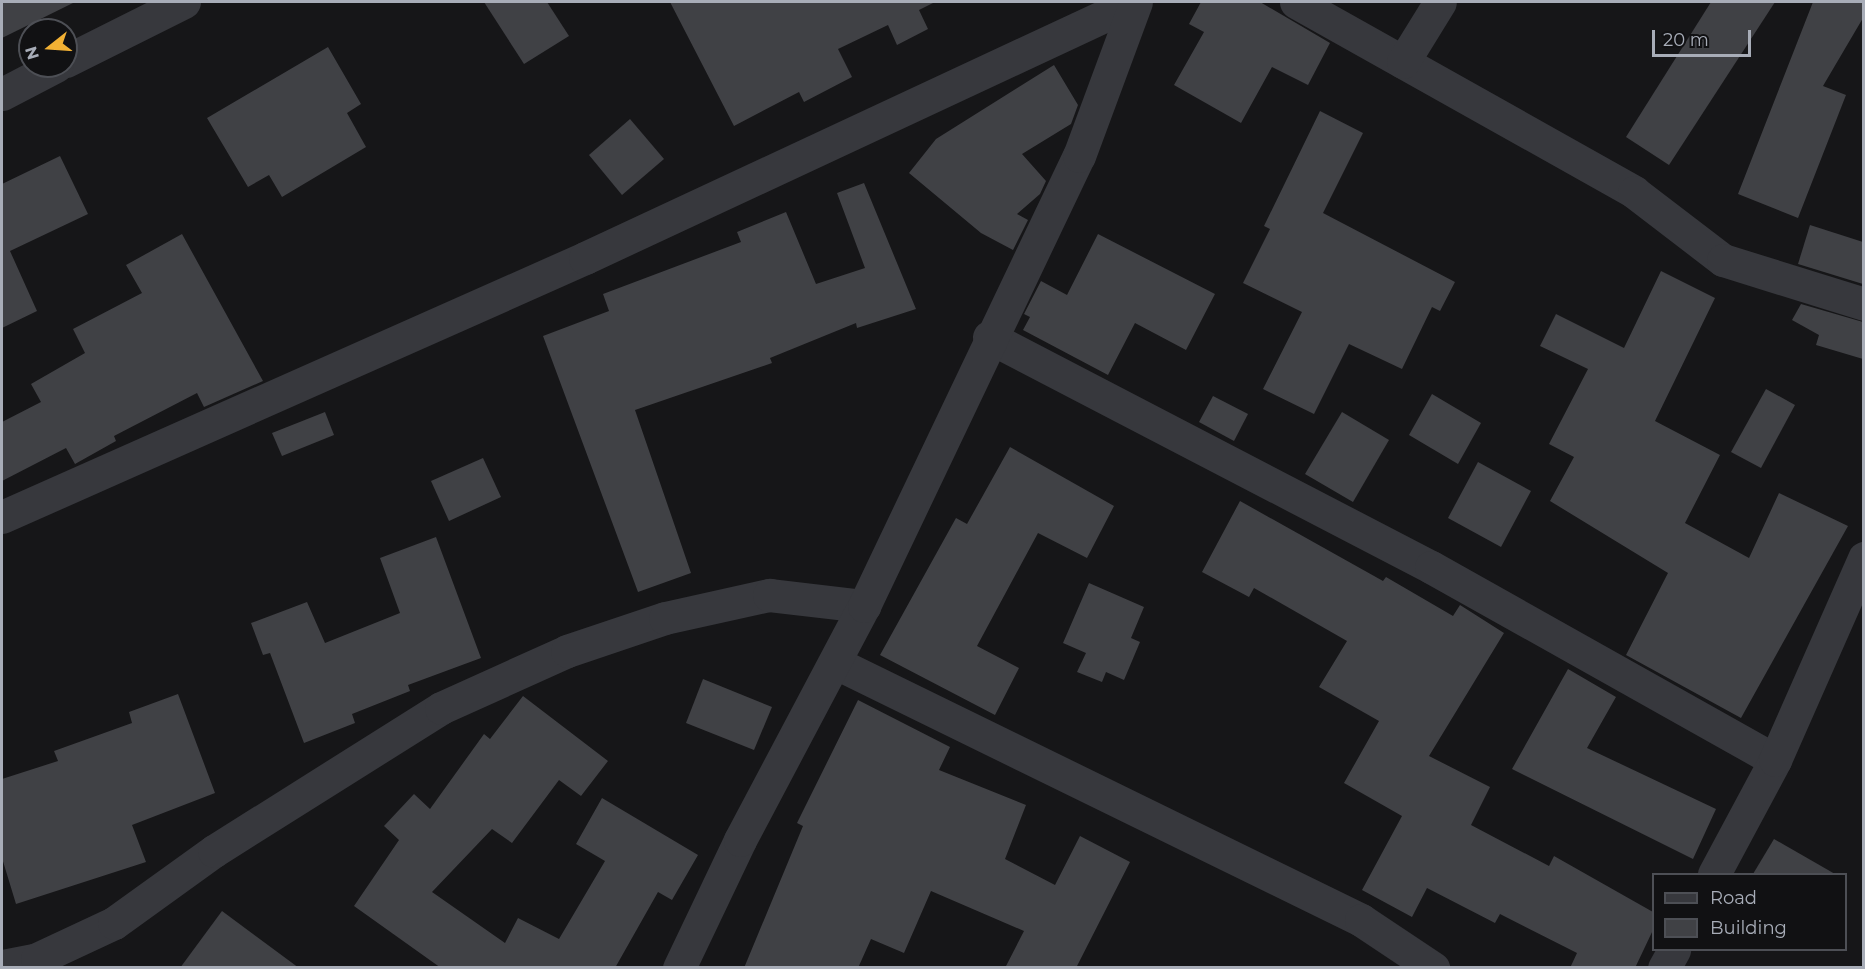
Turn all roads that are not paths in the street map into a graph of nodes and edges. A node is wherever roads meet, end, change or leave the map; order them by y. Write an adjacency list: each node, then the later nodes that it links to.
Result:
1 (184, 2): 5 (street)
2 (1135, 2): 10 (street); 11 (street)
3 (1296, 2): 6 (street)
4 (1440, 2): 6 (street)
5 (78, 55)
6 (1403, 62): 9 (street)
7 (33, 78): 8 (street)
8 (2, 94)
9 (1863, 304)
10 (989, 337): 13 (street); 15 (street)
11 (2, 517)
12 (1863, 558): 15 (street)
13 (864, 606): 14 (street); 18 (street)
14 (836, 663): 19 (street); 20 (street)
15 (1775, 760): 16 (street)
16 (1715, 873)
17 (1673, 951): 21 (street)
18 (2, 966)
19 (680, 968)
20 (1433, 968)
21 (1664, 968)

